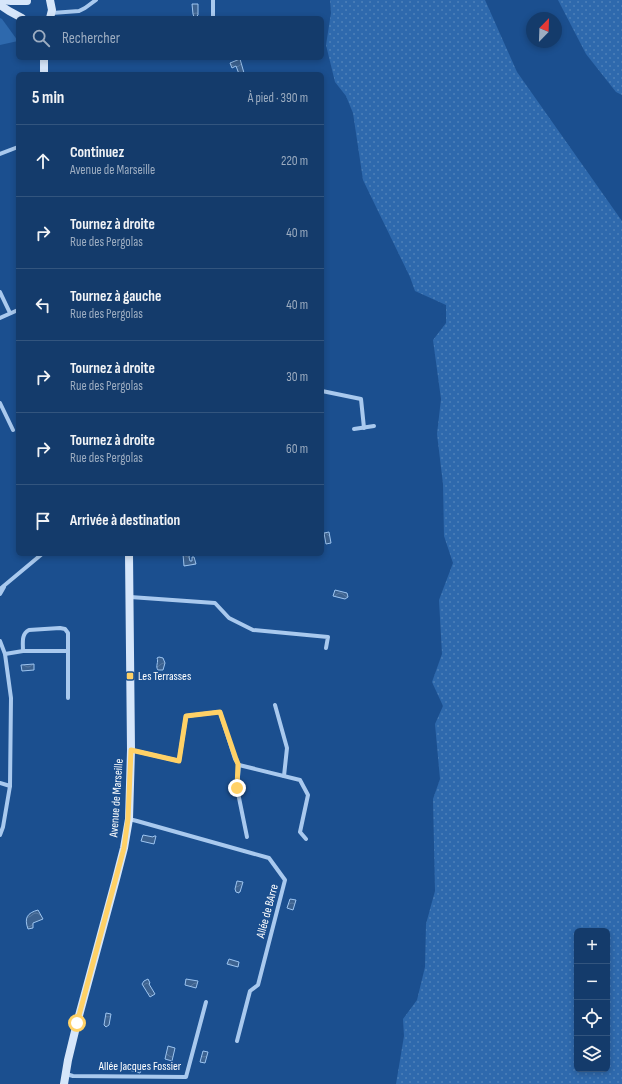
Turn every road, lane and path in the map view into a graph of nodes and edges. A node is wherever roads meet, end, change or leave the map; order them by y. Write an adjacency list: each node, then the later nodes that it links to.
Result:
1 (1, 0): 2 (street)
2 (27, 0): 8 (street)
3 (96, 0): 6 (street)
4 (213, 0): 9 (street)
5 (0, 5): 7 (street)
6 (50, 7)
7 (19, 16)
8 (23, 16)
9 (213, 16)
10 (44, 60): 11 (street)
11 (44, 72)
12 (16, 149): 13 (street)
13 (0, 154)
14 (0, 292): 16 (street)
15 (16, 311): 16 (street)
16 (10, 313): 17 (street)
17 (0, 318)
18 (324, 391): 21 (street)
19 (0, 403): 22 (street)
20 (374, 426): 21 (street)
21 (364, 428): 23 (street)
22 (13, 430)
23 (354, 430)
24 (40, 556): 26 (street)
25 (129, 556): 28 (street, Avenue de Marseille)
26 (2, 588): 27 (street)
27 (0, 594)
28 (130, 597): 30 (street); 36 (street, Avenue de Marseille)
29 (0, 641): 33 (street)
30 (326, 648)
31 (23, 651): 32 (street); 32 (street); 33 (street)
32 (68, 651): 34 (street)
33 (5, 654): 40 (street)
34 (68, 698)
35 (275, 705): 38 (street)
36 (131, 750): 37 (street); 41 (street, Avenue de Marseille)
37 (238, 764): 38 (street); 43 (street)
38 (284, 776): 44 (street)
39 (0, 783): 40 (street)
40 (10, 786): 42 (street)
41 (128, 819): 46 (street, Allée de BArre); 47 (street, Avenue de Marseille)
42 (0, 834)
43 (247, 837)
44 (306, 839)
45 (206, 1002): 47 (street, Allée Jacques Fossier)
46 (236, 1041)
47 (65, 1074): 48 (street, Avenue de Marseille)
48 (64, 1084)

